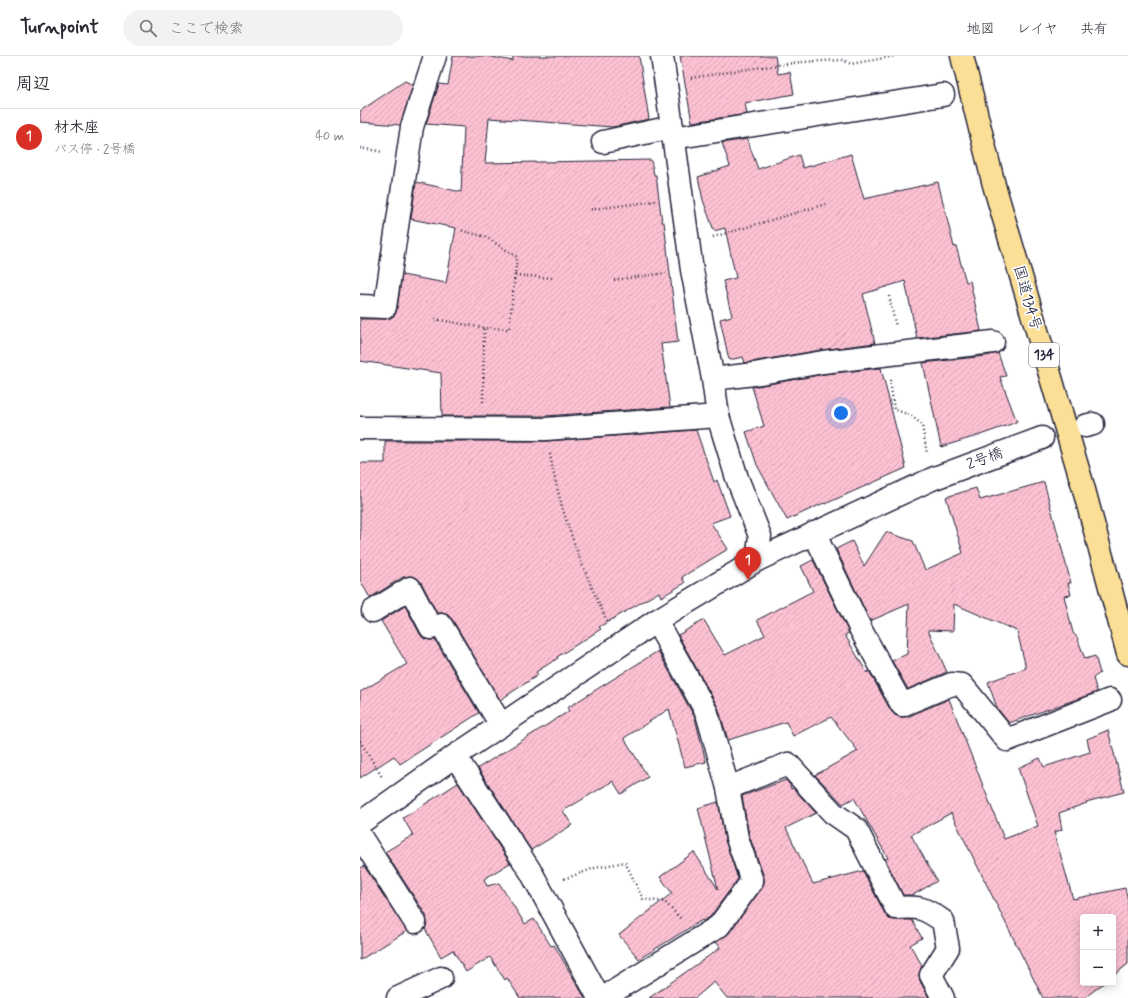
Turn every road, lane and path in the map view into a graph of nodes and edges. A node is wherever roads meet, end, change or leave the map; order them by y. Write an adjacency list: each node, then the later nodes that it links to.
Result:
1 (435, 56): 19 (street)
2 (662, 56): 5 (street)
3 (895, 56): 5 (path)
4 (962, 56): 36 (highway, 国道134号 / 134)
5 (666, 82): 7 (street)
6 (943, 95): 7 (street)
7 (672, 133): 8 (street); 9 (street)
8 (603, 142)
9 (682, 198): 11 (path); 13 (street)
10 (826, 204): 13 (path)
11 (587, 210)
12 (460, 230): 15 (path)
13 (688, 243): 14 (street)
14 (692, 270): 17 (path); 24 (street)
15 (516, 275): 16 (path); 21 (path)
16 (553, 278)
17 (614, 280)
18 (889, 296): 23 (path)
19 (360, 306)
20 (436, 319): 21 (path)
21 (484, 328): 27 (path)
22 (993, 342): 23 (street)
23 (894, 353): 24 (street); 30 (path)
24 (713, 379): 25 (street)
25 (718, 416): 28 (street); 32 (street)
26 (360, 428): 27 (street)
27 (483, 429): 28 (street)
28 (546, 429): 35 (path)
29 (1041, 439): 30 (street, 2号橋)
30 (932, 479): 31 (street, 2号橋)
31 (814, 533): 32 (street, 2号橋); 37 (street)
32 (757, 560): 34 (street, 2号橋)
33 (372, 611): 38 (street)
34 (656, 621): 35 (street, 2号橋); 41 (street)
35 (619, 646): 38 (street, 2号橋)
36 (1128, 654)
37 (1110, 700)
38 (501, 725): 40 (street, 2号橋)
39 (360, 741): 42 (path)
40 (455, 756): 42 (street, 2号橋); 45 (street)
41 (728, 788): 47 (street); 52 (street)
42 (394, 798): 43 (street, 2号橋)
43 (360, 823)
44 (360, 836): 46 (street)
45 (539, 887): 47 (path); 50 (street)
46 (415, 922)
47 (696, 940): 51 (street)
48 (441, 978): 49 (street)
49 (398, 998)
50 (599, 998)
51 (603, 998)
52 (943, 998)

